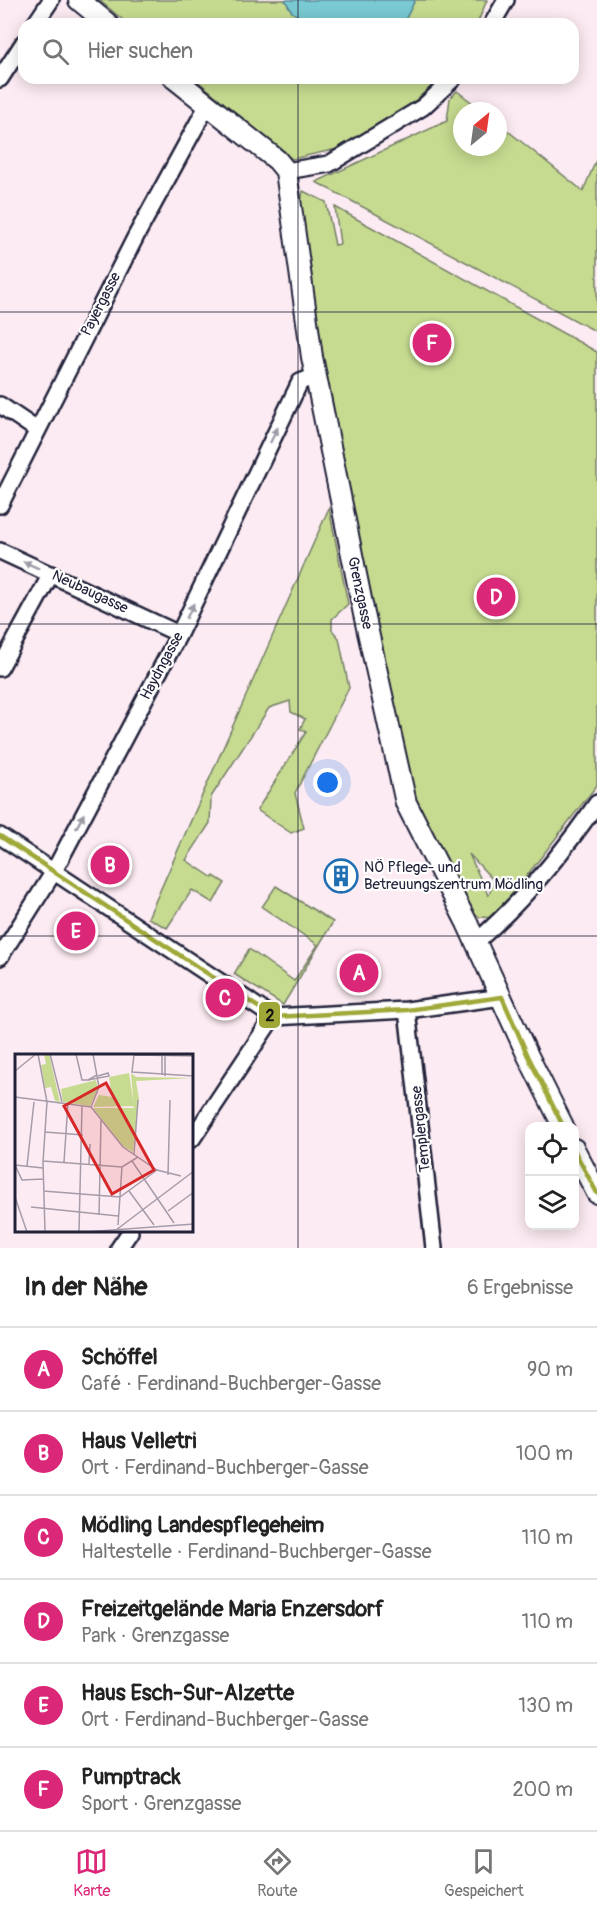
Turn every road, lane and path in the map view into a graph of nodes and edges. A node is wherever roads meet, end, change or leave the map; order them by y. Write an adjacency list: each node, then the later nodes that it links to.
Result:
1 (51, 0): 4 (street)
2 (79, 0): 5 (street)
3 (506, 0): 6 (street)
4 (39, 18)
5 (101, 18)
6 (496, 18)
7 (18, 51): 8 (street)
8 (0, 79)
9 (181, 84): 11 (street)
10 (448, 84): 12 (street)
11 (207, 106): 12 (street); 15 (street, Payergasse)
12 (286, 171): 13 (street, Grenzgasse)
13 (316, 376): 19 (street, Haydngasse, one-way to 13); 24 (street, Grenzgasse)
14 (0, 405): 15 (street)
15 (37, 430): 16 (street, Payergasse)
16 (0, 505)
17 (0, 551): 18 (street, Neubaugasse, one-way to 17)
18 (51, 574): 19 (street, Neubaugasse); 20 (street)
19 (179, 634): 23 (street, Haydngasse, one-way to 19)
20 (0, 668)
21 (597, 803): 24 (street)
22 (0, 836): 23 (street)
23 (53, 873): 25 (street, Haydngasse); 28 (street)
24 (476, 942): 26 (street, Grenzgasse)
25 (0, 957)
26 (502, 997): 27 (street); 29 (street, Grenzgasse)
27 (408, 1010): 28 (street); 35 (street, Templergasse)
28 (273, 1017): 30 (street)
29 (561, 1122)
30 (194, 1136)
31 (579, 1159): 32 (street)
32 (597, 1193)
33 (129, 1233): 34 (street)
34 (119, 1248)
35 (434, 1248)

